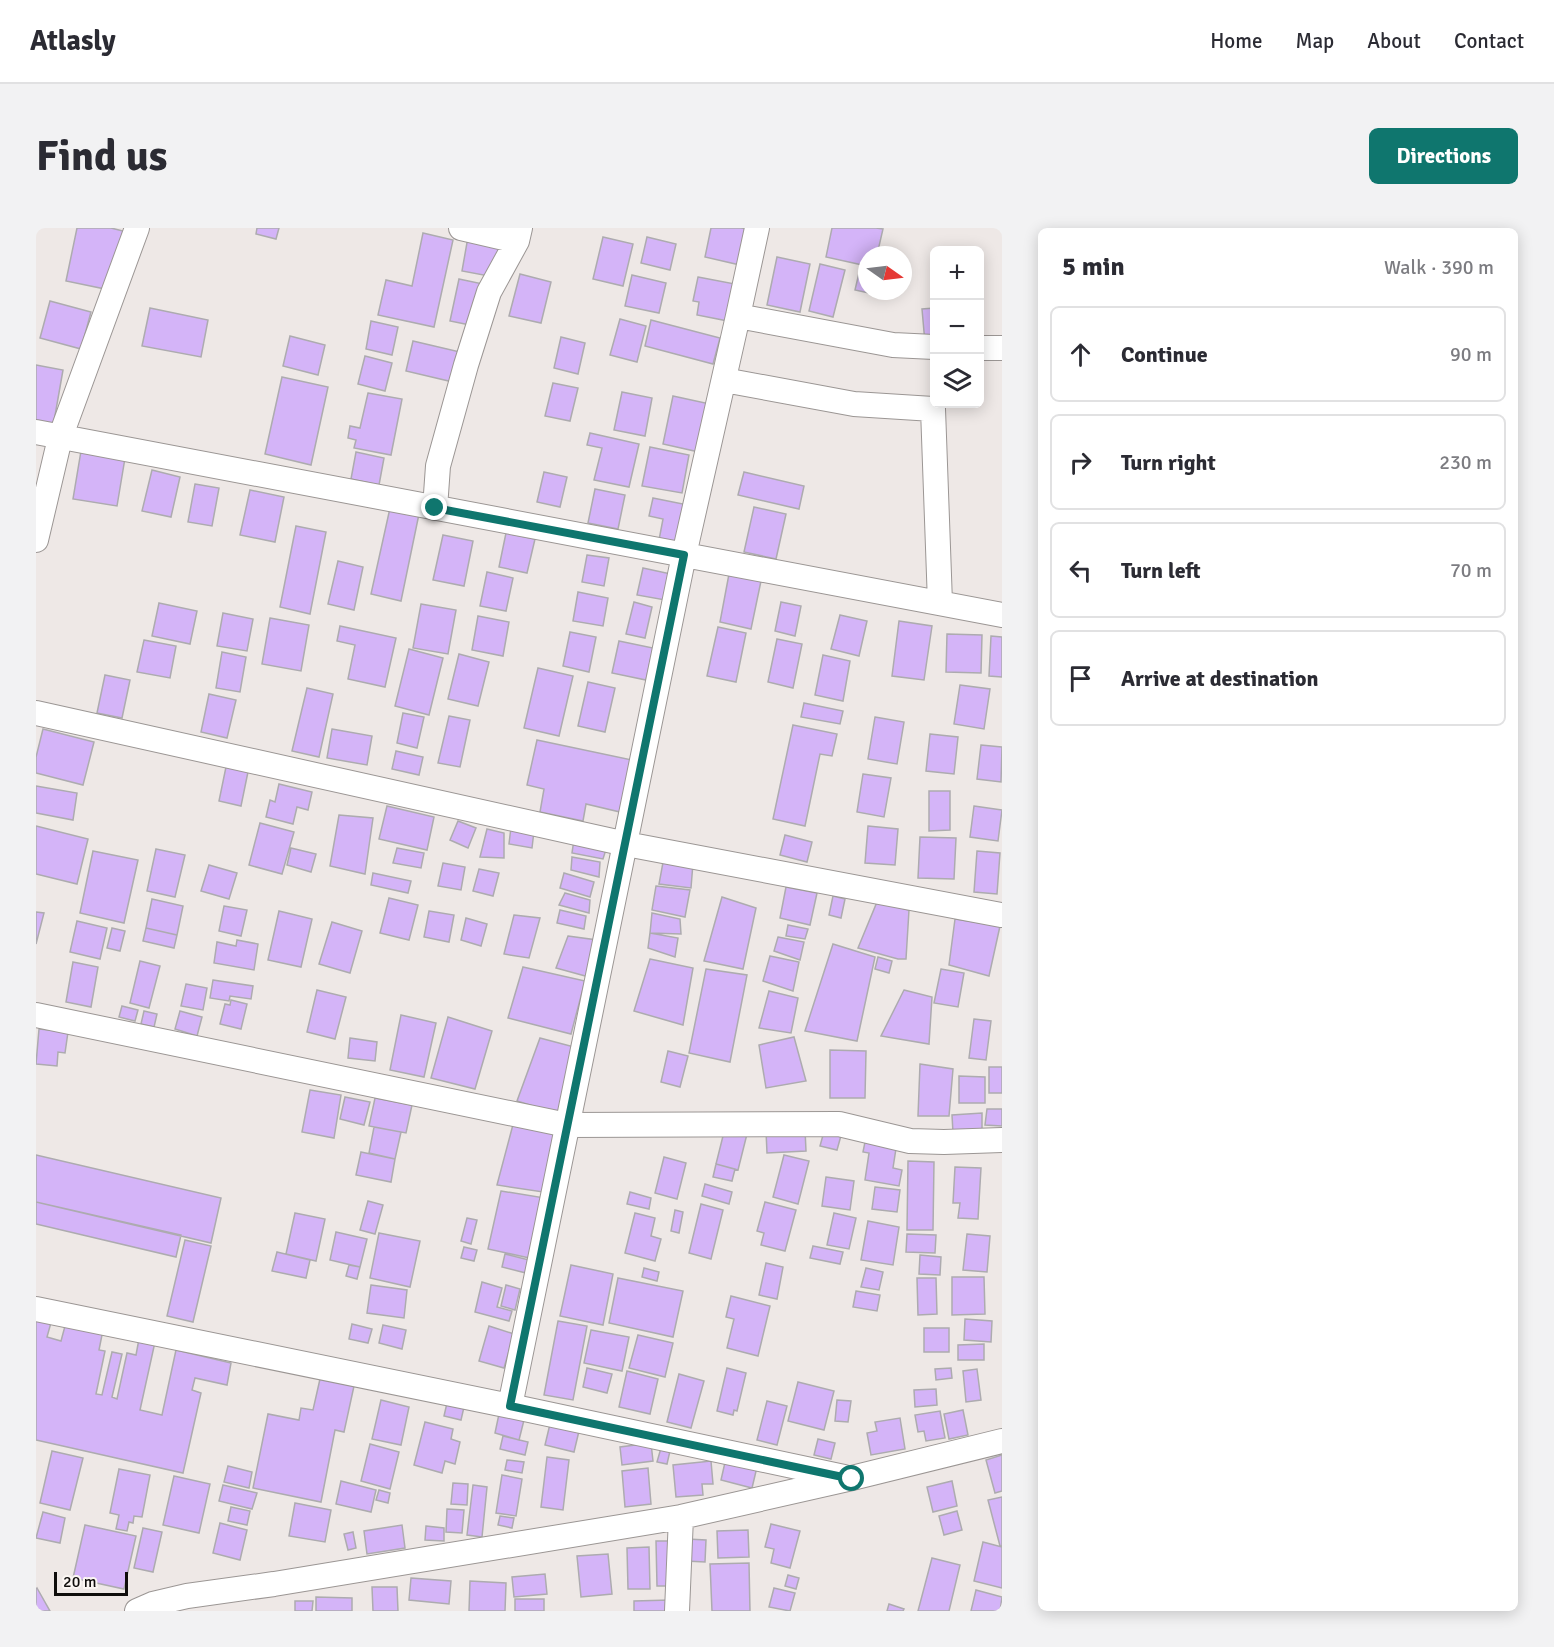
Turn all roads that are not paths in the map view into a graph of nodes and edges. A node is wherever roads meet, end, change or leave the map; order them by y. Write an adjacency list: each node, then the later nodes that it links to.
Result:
1 (137, 228): 11 (street)
2 (461, 228): 4 (street)
3 (757, 228): 5 (street)
4 (519, 234): 12 (street)
5 (738, 316): 6 (street); 9 (street)
6 (930, 346)
7 (984, 348): 8 (street)
8 (1002, 348)
9 (724, 380): 14 (street); 15 (street)
10 (36, 432): 11 (street)
11 (60, 438): 12 (street); 13 (street)
12 (435, 508): 14 (street)
13 (36, 540)
14 (684, 555): 15 (street); 18 (street)
15 (940, 603): 16 (street)
16 (1002, 615)
17 (36, 713): 18 (street)
18 (626, 844): 20 (street); 23 (street)
19 (1002, 901): 20 (street)
20 (1001, 915): 21 (street)
21 (1002, 923)
22 (36, 1015): 23 (street)
23 (567, 1125): 24 (street); 26 (street)
24 (1002, 1140)
25 (36, 1309): 26 (street)
26 (510, 1406): 28 (street)
27 (1002, 1442): 28 (street)
28 (852, 1479): 29 (street)
29 (681, 1517): 30 (street); 32 (street)
30 (185, 1604): 31 (street)
31 (137, 1611)
32 (677, 1611)

